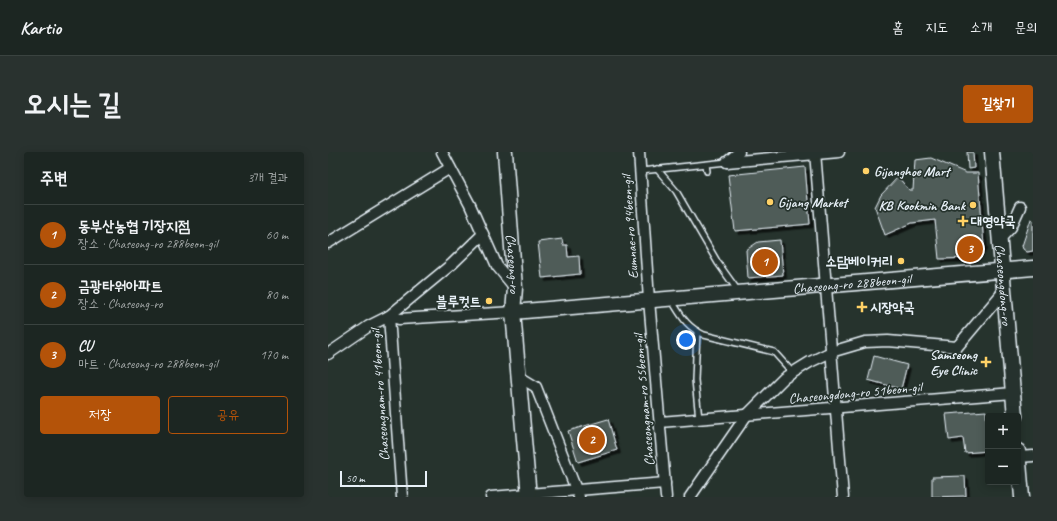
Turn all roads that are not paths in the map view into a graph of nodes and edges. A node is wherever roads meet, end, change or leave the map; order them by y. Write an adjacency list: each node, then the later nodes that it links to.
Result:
1 (442, 152): 10 (street)
2 (505, 152): 21 (street, Chaseong-ro)
3 (639, 152): 12 (street, Eumnae-ro 94beon-gil)
4 (739, 152): 8 (street)
5 (839, 152): 7 (street)
6 (992, 152): 16 (street, Chaseongdong-ro)
7 (815, 153): 8 (street); 20 (street)
8 (727, 162): 9 (lane)
9 (706, 165): 11 (lane); 13 (lane)
10 (450, 168): 15 (street); 17 (street)
11 (657, 169): 12 (lane); 23 (lane)
12 (641, 171): 25 (street, Eumnae-ro 94beon-gil)
13 (706, 171)
14 (1020, 207): 16 (street)
15 (483, 234): 21 (street); 27 (street)
16 (1000, 239): 19 (street, Chaseongdong-ro)
17 (328, 244)
18 (1033, 268): 19 (street, Chaseong-ro 288beon-gil)
19 (1002, 270): 20 (street, Chaseong-ro 288beon-gil); 22 (street, Chaseongdong-ro)
20 (826, 285): 23 (street, Chaseong-ro 288beon-gil); 29 (street)
21 (515, 288): 26 (street, Chaseong-ro)
22 (1004, 292): 29 (street); 33 (street, Chaseongdong-ro)
23 (739, 293): 24 (street, Chaseong-ro 288beon-gil)
24 (670, 298): 25 (street, Chaseong-ro 288beon-gil); 28 (lane)
25 (649, 300): 26 (street, Chaseong-ro 288beon-gil); 38 (street, Chaseongnam-ro 55beon-gil)
26 (513, 312): 27 (street); 32 (street, Chaseong-ro)
27 (388, 316): 30 (street); 45 (street, Chaseongnam-ro 41beon-gil)
28 (697, 331): 31 (lane); 37 (lane)
29 (831, 352): 31 (street); 34 (street)
30 (328, 354)
31 (792, 372): 36 (street)
32 (518, 376): 43 (street); 44 (street, Chaseong-ro)
33 (1013, 393): 34 (street, Chaseongdong-ro 51beon-gil); 35 (street, Chaseongdong-ro)
34 (835, 408): 36 (street, Chaseongdong-ro 51beon-gil); 49 (street)
35 (1015, 413)
36 (746, 416): 37 (street, Chaseongdong-ro 51beon-gil); 48 (street)
37 (699, 419): 38 (street, Chaseongdong-ro 51beon-gil)
38 (660, 422): 41 (street, Chaseongnam-ro 55beon-gil)
39 (1033, 456): 40 (street)
40 (1021, 457)
41 (665, 483): 43 (street); 47 (street, Chaseongnam-ro 55beon-gil)
42 (1021, 485): 50 (street)
43 (578, 494): 44 (street)
44 (529, 495): 46 (street)
45 (402, 497)
46 (491, 497)
47 (666, 497)
48 (690, 497)
49 (843, 497)
50 (1022, 497)

